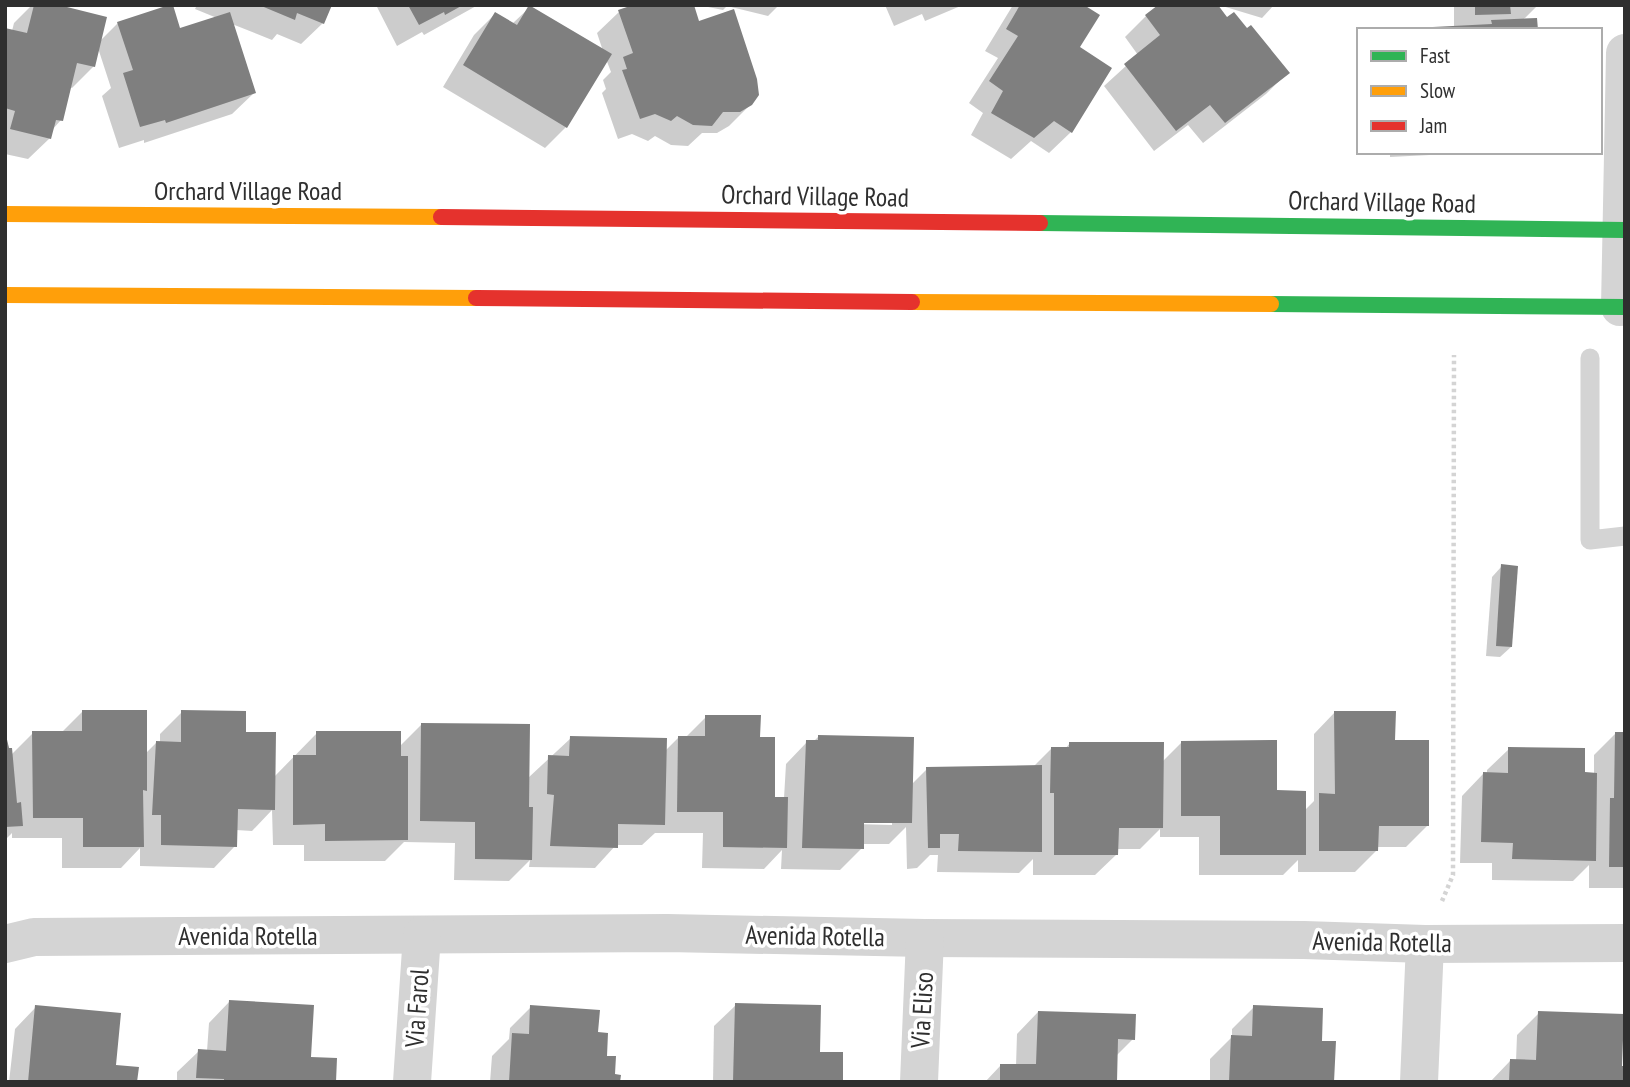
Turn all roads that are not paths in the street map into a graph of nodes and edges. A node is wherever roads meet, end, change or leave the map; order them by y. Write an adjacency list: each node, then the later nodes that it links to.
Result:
1 (1625, 53): 3 (street)
2 (5, 214): 3 (main road, Orchard Village Road)
3 (1623, 230): 5 (street)
4 (5, 295): 5 (main road)
5 (1623, 307)
6 (1590, 358): 7 (lane)
7 (1625, 536)
8 (422, 935): 9 (street, Avenida Rotella); 11 (street, Avenida Rotella); 13 (street, Via Farol)
9 (925, 938): 12 (street, Avenida Rotella); 14 (street, Via Eliso)
10 (1625, 943): 12 (street, Avenida Rotella)
11 (5, 944)
12 (1425, 944): 15 (street)
13 (412, 1082)
14 (919, 1082)
15 (1419, 1082)

